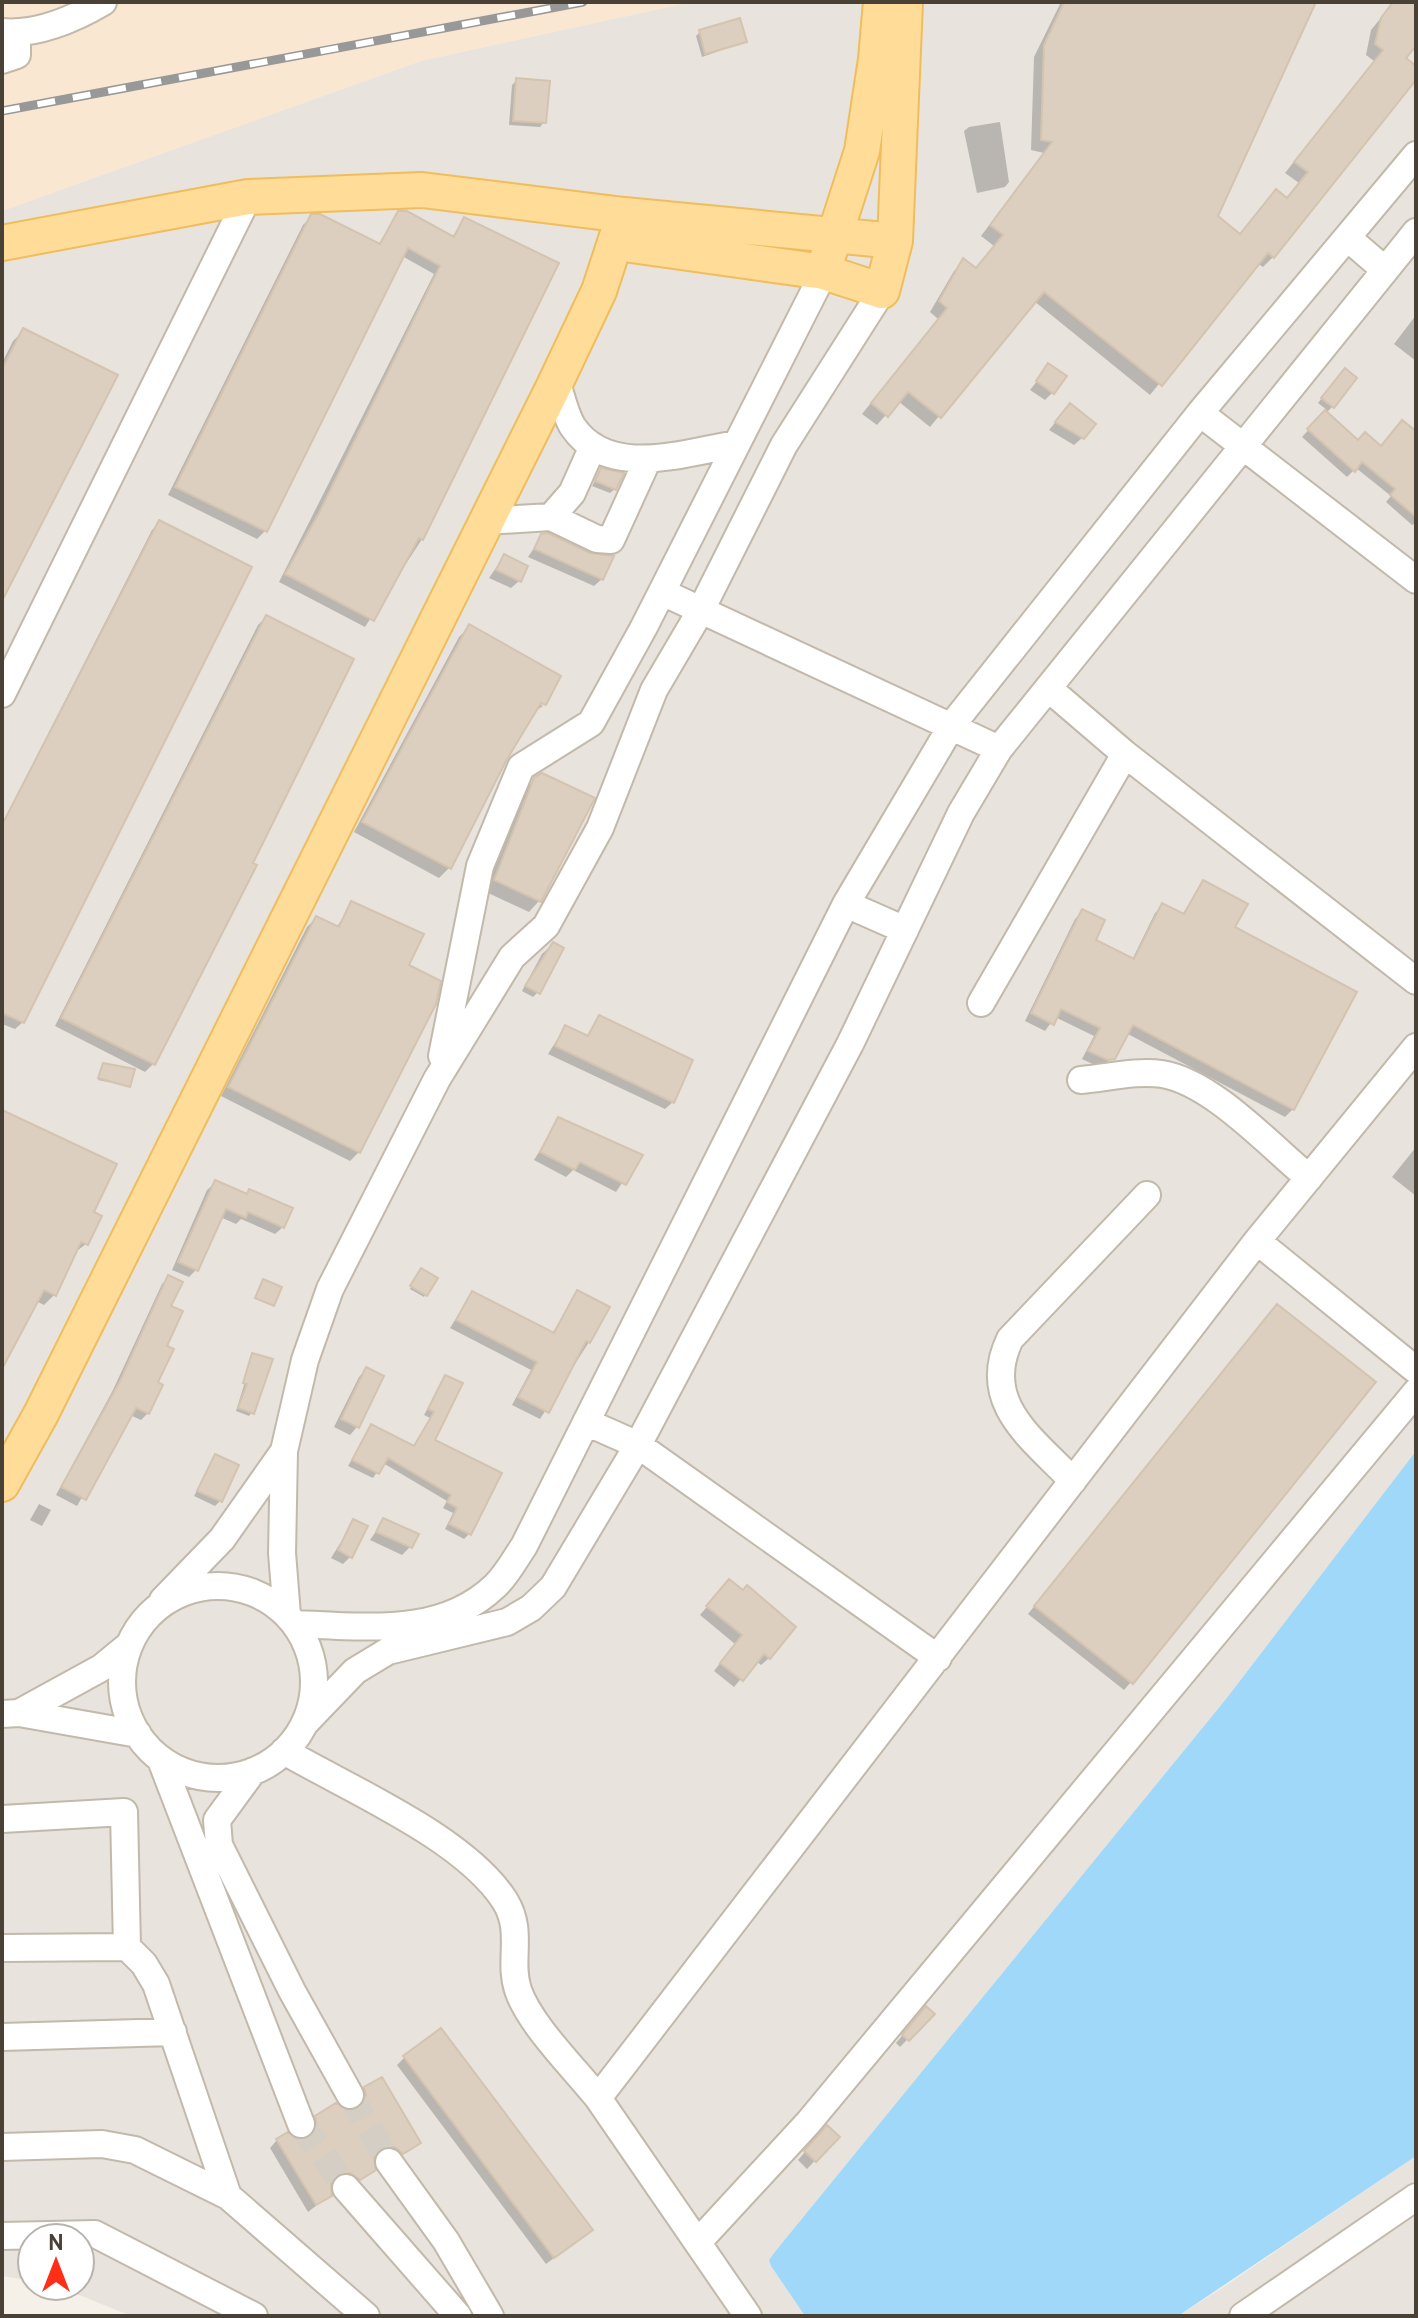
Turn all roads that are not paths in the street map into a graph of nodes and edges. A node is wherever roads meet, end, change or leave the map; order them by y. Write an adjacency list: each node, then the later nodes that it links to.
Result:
1 (103, 2): 4 (street)
2 (881, 2): 10 (main road)
3 (905, 2): 12 (main road)
4 (9, 33): 5 (street)
5 (2, 60)
6 (1416, 155): 11 (street)
7 (248, 197): 8 (main road); 13 (main road); 29 (street)
8 (621, 229): 10 (main road); 15 (main road); 17 (main road)
9 (1416, 232): 14 (street)
10 (833, 236): 12 (main road); 15 (main road)
11 (1349, 239): 14 (street); 18 (street)
12 (895, 241): 16 (main road)
13 (2, 243)
14 (1385, 270): 21 (street)
15 (824, 272): 16 (main road); 19 (street)
16 (882, 291): 27 (street)
17 (556, 380): 20 (street); 24 (main road)
18 (1200, 413): 21 (street); 30 (street)
19 (737, 444): 22 (street); 26 (street)
20 (593, 446): 22 (street); 23 (street)
21 (1244, 447): 25 (street); 28 (street)
22 (648, 459): 23 (street)
23 (551, 517): 24 (street)
24 (486, 521): 49 (main road)
25 (1416, 580)
26 (662, 592): 27 (street); 38 (street)
27 (701, 610): 30 (street); 38 (street)
28 (1048, 688): 31 (street); 32 (street)
29 (2, 694)
30 (952, 725): 31 (street); 33 (street)
31 (999, 749): 34 (street)
32 (1125, 754): 35 (street); 36 (street)
33 (846, 904): 34 (street); 45 (street)
34 (905, 930): 46 (street)
35 (1416, 981)
36 (981, 1003)
37 (1416, 1047): 40 (street)
38 (437, 1079): 47 (street)
39 (1081, 1080): 40 (street)
40 (1309, 1178): 42 (street)
41 (1147, 1195): 48 (street)
42 (1257, 1241): 43 (street); 48 (street)
43 (1416, 1370)
44 (1416, 1392): 74 (street)
45 (586, 1422): 46 (street); 51 (street)
46 (638, 1445): 53 (street); 55 (street)
47 (284, 1451): 50 (street); 51 (street)
48 (1073, 1481): 53 (street)
49 (2, 1484)
50 (152, 1612): 51 (street); 52 (street)
51 (291, 1620): 55 (street)
52 (129, 1645): 54 (street); 56 (street)
53 (938, 1658): 66 (street)
54 (10, 1714): 56 (street)
55 (306, 1722): 57 (street)
56 (138, 1734): 58 (street)
57 (284, 1751): 59 (street); 66 (street)
58 (161, 1760): 59 (street); 67 (street)
59 (253, 1771): 65 (street)
60 (2, 1819): 61 (street)
61 (127, 1947): 62 (street); 63 (street)
62 (2, 1948)
63 (173, 2032): 64 (street); 71 (street)
64 (2, 2037)
65 (350, 2095)
66 (598, 2098): 74 (street)
67 (301, 2124)
68 (2, 2147): 71 (street)
69 (389, 2162): 78 (street)
70 (346, 2188): 77 (street)
71 (228, 2196): 76 (street)
72 (1416, 2197): 80 (street)
73 (2, 2236): 75 (street)
74 (699, 2241): 79 (street)
75 (254, 2316)
76 (366, 2316)
77 (458, 2316)
78 (490, 2316)
79 (748, 2316)
80 (1243, 2316)

